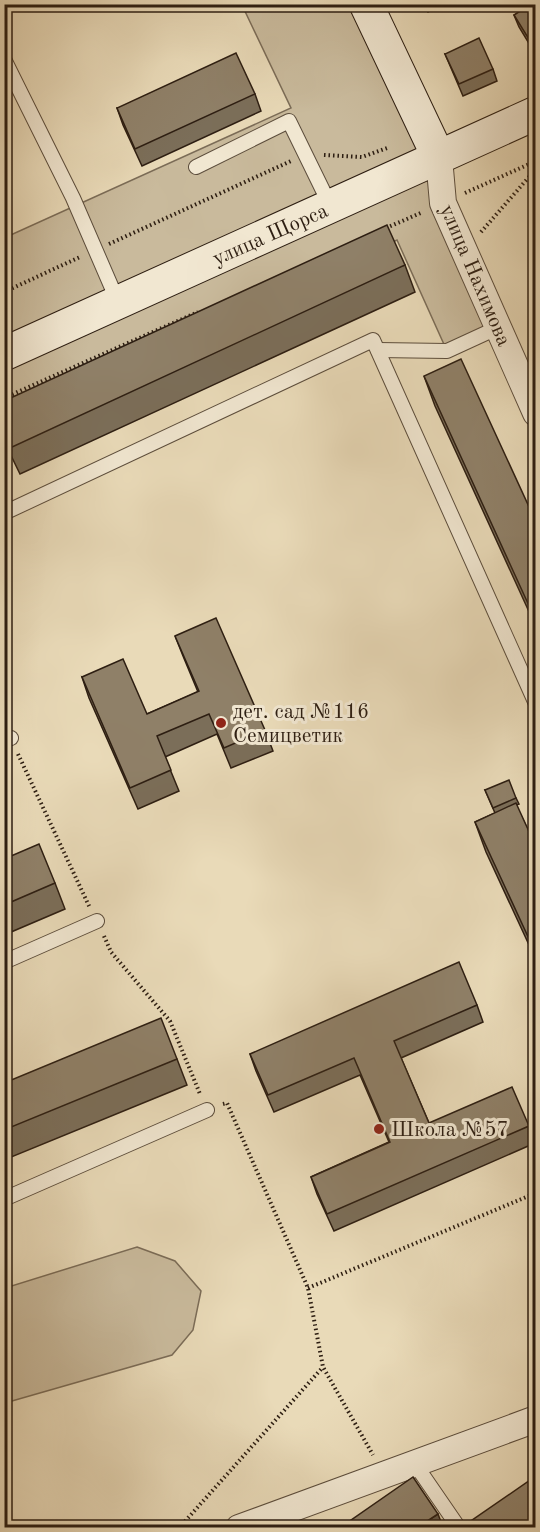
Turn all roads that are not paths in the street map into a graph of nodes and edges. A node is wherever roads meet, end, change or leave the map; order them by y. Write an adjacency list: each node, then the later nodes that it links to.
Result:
1 (366, 4): 4 (street, улица Нахимова)
2 (4, 60): 7 (lane)
3 (536, 113): 4 (street, улица Щорса)
4 (439, 158): 6 (street, улица Щорса); 8 (street, улица Нахимова)
5 (196, 167): 6 (lane)
6 (331, 207): 7 (street, улица Щорса)
7 (119, 302): 10 (street, улица Щорса)
8 (497, 328): 9 (lane); 11 (street, улица Нахимова)
9 (378, 350): 12 (lane); 13 (lane)
10 (4, 354)
11 (536, 413)
12 (4, 513)
13 (536, 704)
14 (97, 921): 15 (lane)
15 (4, 962)
16 (214, 1108): 17 (lane)
17 (4, 1199)
18 (536, 1419): 19 (street)
19 (415, 1464): 20 (street); 21 (lane)
20 (239, 1527)
21 (459, 1527)

